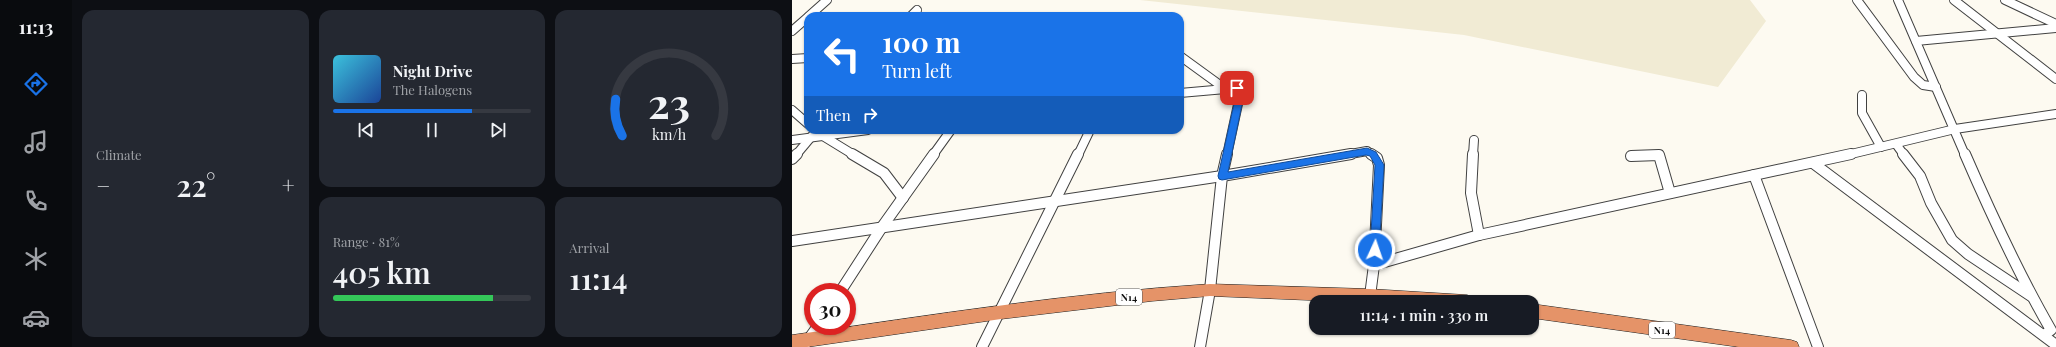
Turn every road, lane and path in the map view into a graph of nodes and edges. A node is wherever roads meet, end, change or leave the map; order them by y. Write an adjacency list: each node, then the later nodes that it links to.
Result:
1 (827, 0): 6 (street)
2 (1857, 0): 17 (street)
3 (1898, 0): 12 (street)
4 (1954, 0): 11 (street)
5 (2006, 0): 8 (street)
6 (813, 12)
7 (804, 20): 10 (street)
8 (2056, 24)
9 (2056, 28): 11 (street)
10 (792, 31)
11 (1997, 34): 12 (street); 16 (street)
12 (1916, 41): 17 (street)
13 (804, 58): 14 (street)
14 (792, 59)
15 (1184, 59): 18 (street)
16 (2056, 79)
17 (1936, 87): 24 (street)
18 (1224, 88): 19 (street); 38 (street)
19 (1184, 93)
20 (1862, 95): 33 (street)
21 (792, 110): 23 (street)
22 (2056, 114): 24 (street)
23 (804, 120)
24 (1955, 129): 32 (street); 50 (street)
25 (813, 134): 30 (street)
26 (816, 134): 35 (street)
27 (819, 134): 40 (street)
28 (947, 134): 40 (street)
29 (1088, 134): 41 (street)
30 (792, 140)
31 (1474, 140): 43 (street)
32 (1896, 144): 33 (street); 50 (street)
33 (1881, 147): 36 (street)
34 (1631, 156): 39 (street)
35 (792, 159)
36 (1813, 162): 37 (street); 53 (street)
37 (1754, 175): 39 (street); 60 (street)
38 (1222, 176): 41 (street); 45 (street); 47 (street)
39 (1670, 193): 43 (street)
40 (903, 198): 42 (street)
41 (1053, 202): 42 (street); 51 (street)
42 (882, 228): 44 (street); 46 (street)
43 (1479, 235): 45 (street)
44 (792, 241)
45 (1374, 265): 49 (street)
46 (846, 283)
47 (1210, 290): 48 (highway, N14); 51 (highway, N14); 58 (street)
48 (1343, 295)
49 (1370, 295)
50 (2031, 296): 53 (street)
51 (1001, 312): 55 (highway, N14); 57 (street)
52 (1539, 312): 59 (highway, N14)
53 (2050, 330): 56 (street)
54 (792, 342): 55 (highway, N14)
55 (806, 343)
56 (2056, 345)
57 (982, 347)
58 (1200, 347)
59 (1791, 347)
60 (1818, 347)

